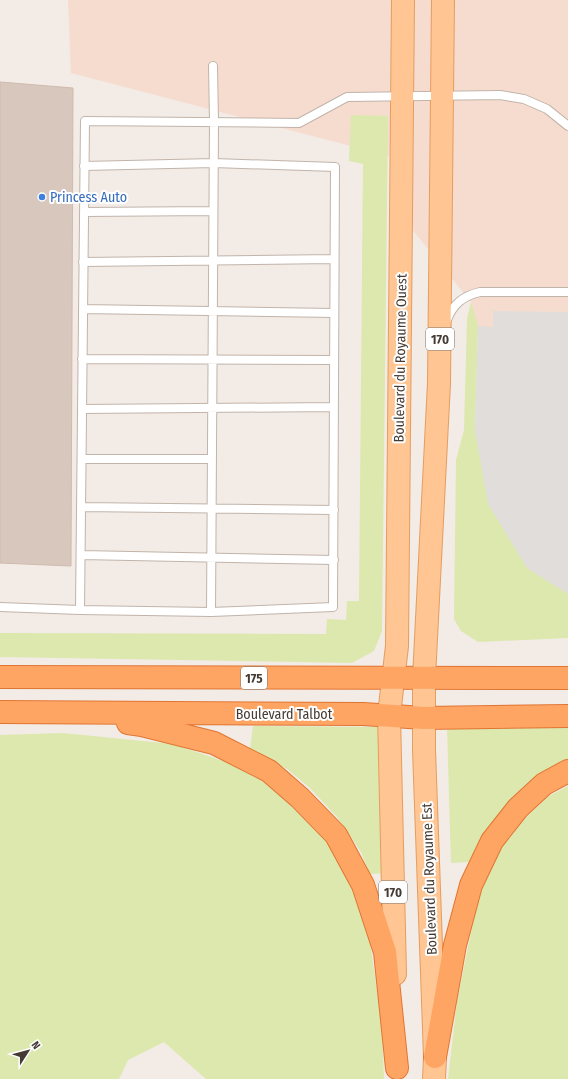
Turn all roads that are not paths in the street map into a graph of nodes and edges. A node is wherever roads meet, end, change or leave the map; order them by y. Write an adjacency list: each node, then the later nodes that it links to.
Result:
1 (403, 0): 4 (main road, Boulevard du Royaume Ouest / 170)
2 (443, 0): 5 (main road, 170)
3 (213, 66): 6 (lane)
4 (403, 96): 5 (lane); 6 (lane); 38 (main road, Boulevard du Royaume Ouest / 170)
5 (441, 96): 7 (lane); 22 (main road, 170)
6 (214, 122): 8 (lane); 9 (lane)
7 (568, 126)
8 (214, 163): 9 (lane); 10 (lane); 12 (lane)
9 (84, 166): 11 (lane)
10 (213, 211): 11 (lane); 13 (lane)
11 (84, 212): 14 (lane)
12 (334, 259): 13 (lane); 18 (lane)
13 (213, 260): 14 (lane); 17 (lane)
14 (83, 262): 16 (lane)
15 (568, 292): 22 (lane)
16 (83, 309): 17 (lane); 19 (lane)
17 (213, 311): 18 (lane); 20 (lane)
18 (334, 313): 21 (lane)
19 (82, 359): 20 (lane); 25 (lane)
20 (212, 360): 21 (lane); 24 (lane)
21 (334, 360): 23 (lane)
22 (439, 383): 39 (main road, 170)
23 (334, 407): 24 (lane); 30 (lane)
24 (212, 408): 25 (lane); 27 (lane)
25 (82, 409): 26 (lane)
26 (82, 459): 27 (lane); 28 (lane)
27 (212, 459): 29 (lane)
28 (81, 507): 29 (lane); 31 (lane)
29 (212, 508): 30 (lane); 32 (lane)
30 (334, 510): 33 (lane)
31 (81, 556): 32 (lane); 35 (lane)
32 (211, 558): 33 (lane); 36 (lane)
33 (334, 560): 36 (lane)
34 (0, 607): 35 (lane)
35 (80, 610): 36 (lane)
36 (211, 612)
37 (0, 677): 38 (highway, 175)
38 (392, 678): 39 (highway, 175); 43 (main road, Boulevard du Royaume Ouest / 170)
39 (424, 678): 40 (highway, 175); 45 (main road, Boulevard du Royaume Est / 170)
40 (568, 678)
41 (0, 712): 42 (highway, Boulevard Talbot)
42 (52, 712): 43 (highway, Boulevard Talbot); 48 (highway)
43 (389, 715): 45 (highway, Boulevard Talbot); 48 (main road, 170)
44 (568, 716): 45 (highway, Boulevard Talbot)
45 (424, 718): 47 (main road, Boulevard du Royaume Est / 170)
46 (568, 771): 47 (highway)
47 (435, 1057): 49 (main road, Boulevard du Royaume Est / 170)
48 (397, 1073)
49 (434, 1079)

